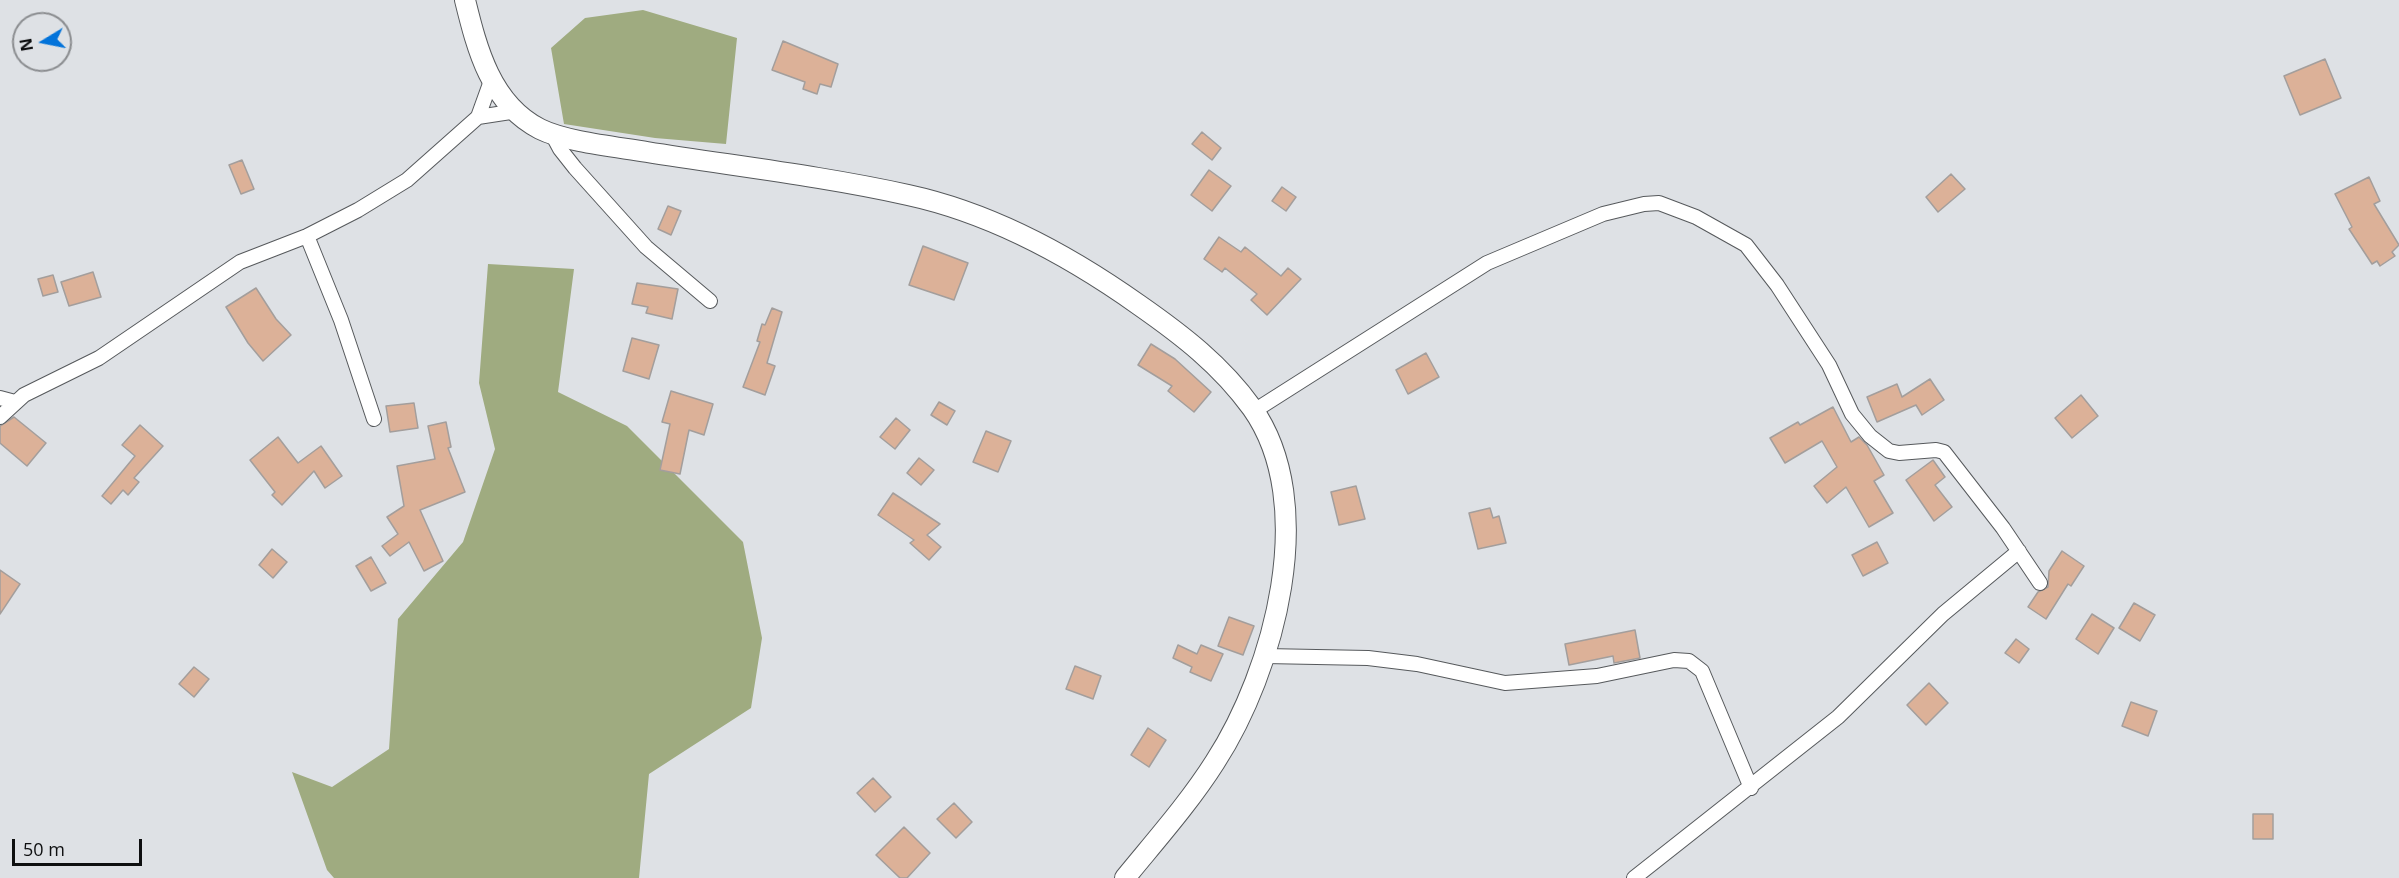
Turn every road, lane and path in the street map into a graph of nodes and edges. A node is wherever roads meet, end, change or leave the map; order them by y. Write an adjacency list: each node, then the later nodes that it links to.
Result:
1 (465, 0): 2 (street)
2 (491, 81): 3 (street); 4 (street)
3 (517, 111): 4 (street); 5 (street)
4 (478, 117): 6 (street)
5 (552, 134): 7 (street); 10 (street)
6 (307, 236): 9 (street); 12 (street)
7 (710, 301)
8 (0, 398): 9 (street)
9 (15, 402): 11 (street)
10 (1254, 411): 13 (street); 15 (street)
11 (0, 417)
12 (374, 419)
13 (2019, 551): 14 (street); 16 (street)
14 (2040, 583)
15 (1264, 656): 16 (street); 17 (street)
16 (1751, 788): 18 (street)
17 (1125, 878)
18 (1634, 878)

